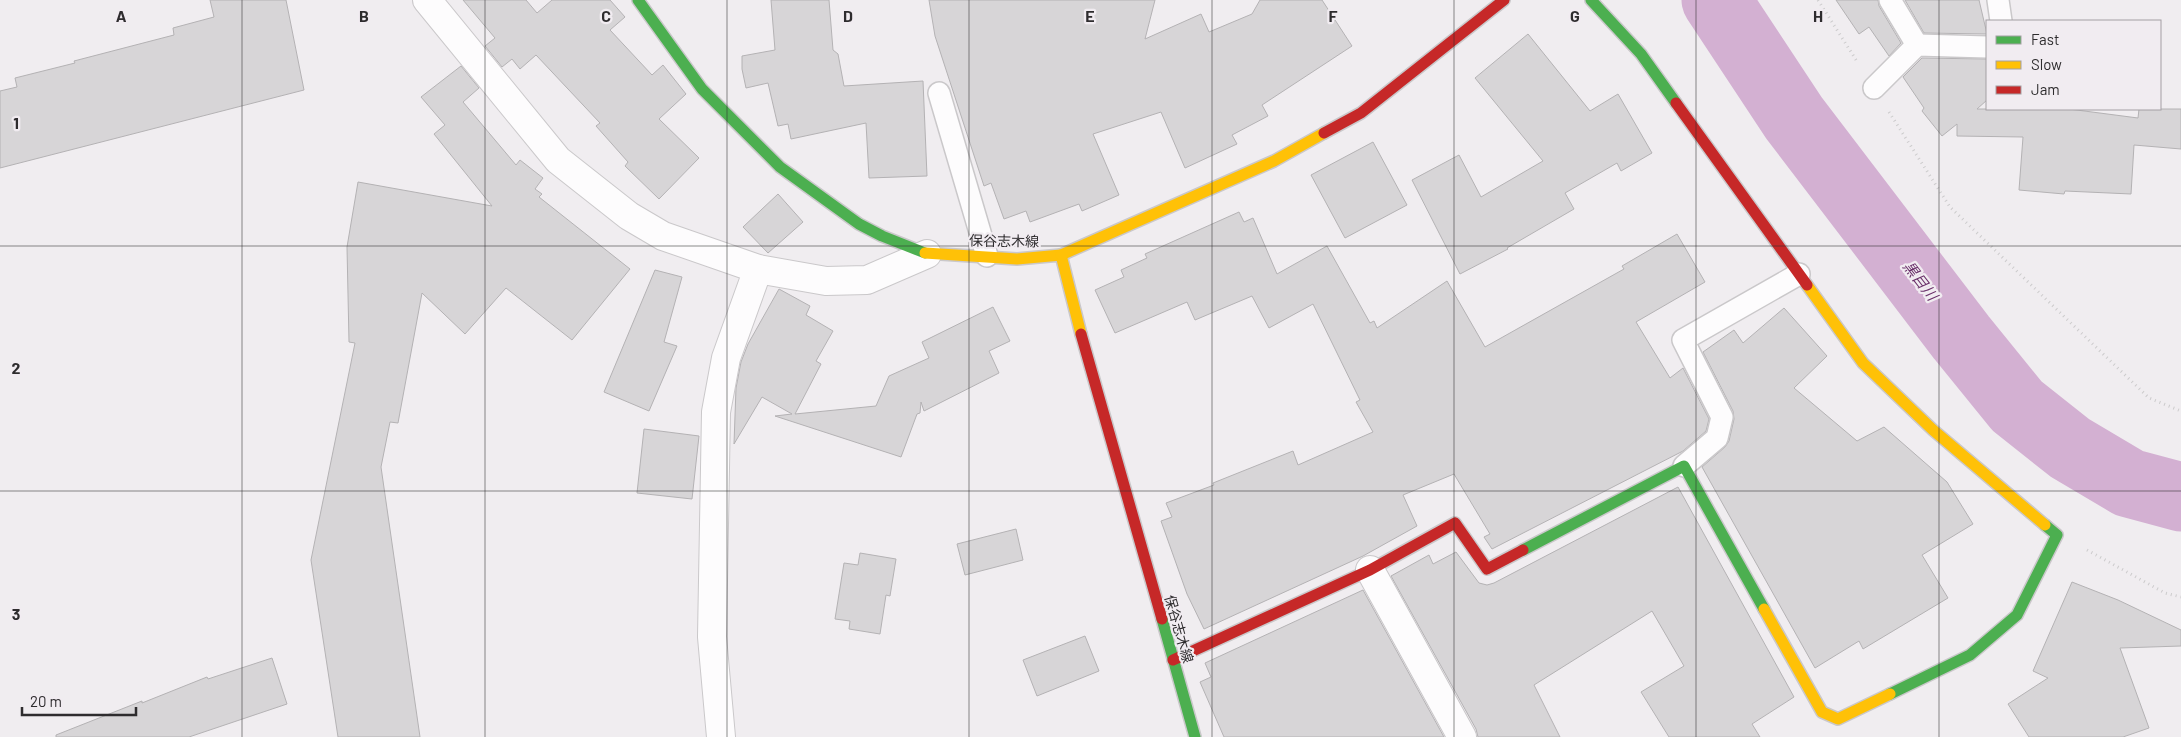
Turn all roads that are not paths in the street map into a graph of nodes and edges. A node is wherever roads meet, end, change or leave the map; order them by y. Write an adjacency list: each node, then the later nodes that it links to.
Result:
1 (427, 0): 15 (street)
2 (638, 0): 12 (street, 保谷志木線)
3 (1504, 0): 13 (street)
4 (1591, 0): 16 (street)
5 (1890, 0): 8 (lane)
6 (1998, 0): 7 (lane)
7 (2001, 20)
8 (1917, 45): 9 (lane); 10 (lane)
9 (1986, 47)
10 (1874, 88)
11 (939, 93): 14 (lane)
12 (927, 254): 14 (street, 保谷志木線); 15 (street)
13 (1061, 255): 14 (street, 保谷志木線); 19 (street, 保谷志木線)
14 (987, 256)
15 (758, 269): 20 (street)
16 (1799, 274): 17 (lane); 17 (street)
17 (1684, 466): 18 (street)
18 (1370, 570): 19 (street); 22 (street)
19 (1173, 660): 21 (street, 保谷志木線)
20 (722, 737)
21 (1195, 737)
22 (1462, 737)

